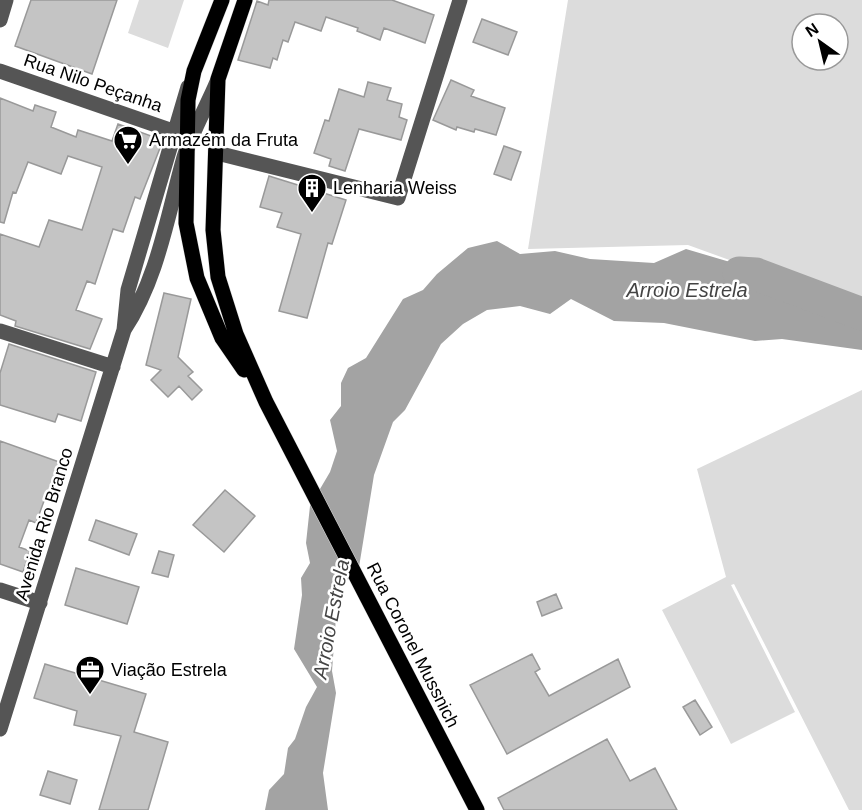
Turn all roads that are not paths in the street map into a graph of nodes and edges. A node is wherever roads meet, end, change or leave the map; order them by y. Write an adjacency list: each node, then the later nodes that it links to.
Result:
1 (6, 0): 5 (street)
2 (222, 0): 7 (main road, Avenida Rio Branco)
3 (244, 0): 8 (main road, Avenida Rio Branco)
4 (460, 0): 10 (street)
5 (0, 20)
6 (0, 71): 9 (street, Rua Nilo Peçanha)
7 (195, 71): 9 (street, Avenida Rio Branco); 11 (main road, Rua Coronel Mussnich)
8 (218, 79): 10 (main road, Rua Coronel Mussnich); 11 (street, Avenida Rio Branco)
9 (173, 131): 12 (street, Avenida Rio Branco)
10 (217, 153): 15 (main road, Rua Coronel Mussnich)
11 (185, 155): 12 (street, Avenida Rio Branco); 15 (main road, Rua Coronel Mussnich)
12 (124, 330): 14 (street, Avenida Rio Branco)
13 (0, 331): 14 (street)
14 (113, 367): 17 (street, Avenida Rio Branco)
15 (267, 404): 19 (main road, Rua Coronel Mussnich)
16 (0, 590): 17 (street)
17 (40, 603): 18 (street, Avenida Rio Branco)
18 (0, 729)
19 (477, 810)

